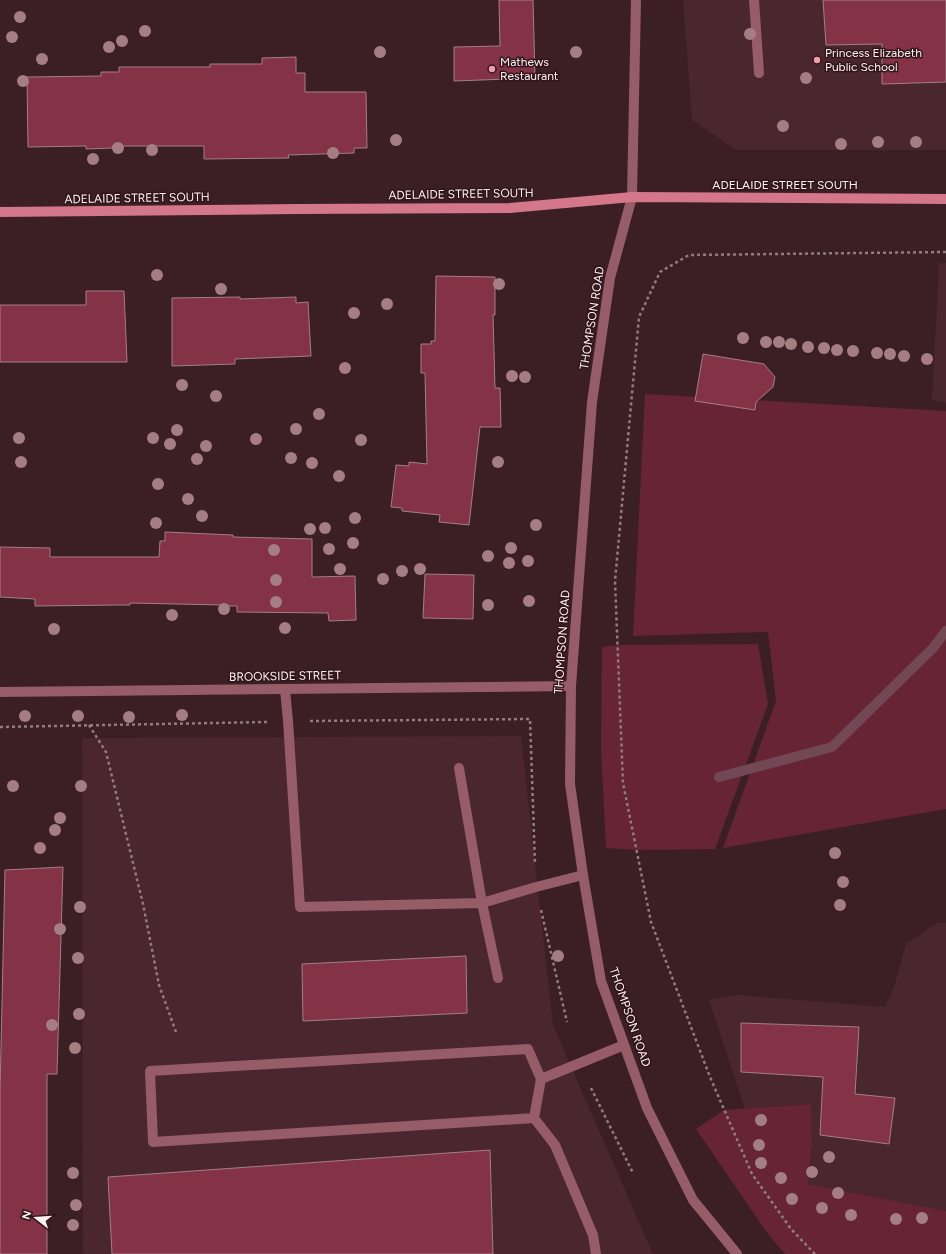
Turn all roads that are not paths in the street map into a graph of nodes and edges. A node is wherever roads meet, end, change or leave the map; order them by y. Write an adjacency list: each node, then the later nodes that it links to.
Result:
1 (636, 0): 4 (street, THOMPSON ROAD)
2 (754, 0): 3 (street)
3 (759, 73)
4 (632, 197): 5 (main road, ADELAIDE STREET SOUTH); 6 (main road, ADELAIDE STREET SOUTH); 7 (street, THOMPSON ROAD)
5 (946, 199)
6 (0, 212)
7 (571, 686): 8 (street, BROOKSIDE STREET); 11 (street, THOMPSON ROAD)
8 (285, 689): 9 (street, BROOKSIDE STREET); 12 (street)
9 (0, 692)
10 (459, 768): 12 (street)
11 (583, 875): 12 (street); 14 (street, THOMPSON ROAD)
12 (482, 903): 13 (street)
13 (498, 978)
14 (624, 1045): 15 (street); 18 (street, THOMPSON ROAD)
15 (541, 1079): 16 (street); 16 (street)
16 (534, 1118): 17 (street)
17 (596, 1254)
18 (737, 1254)

